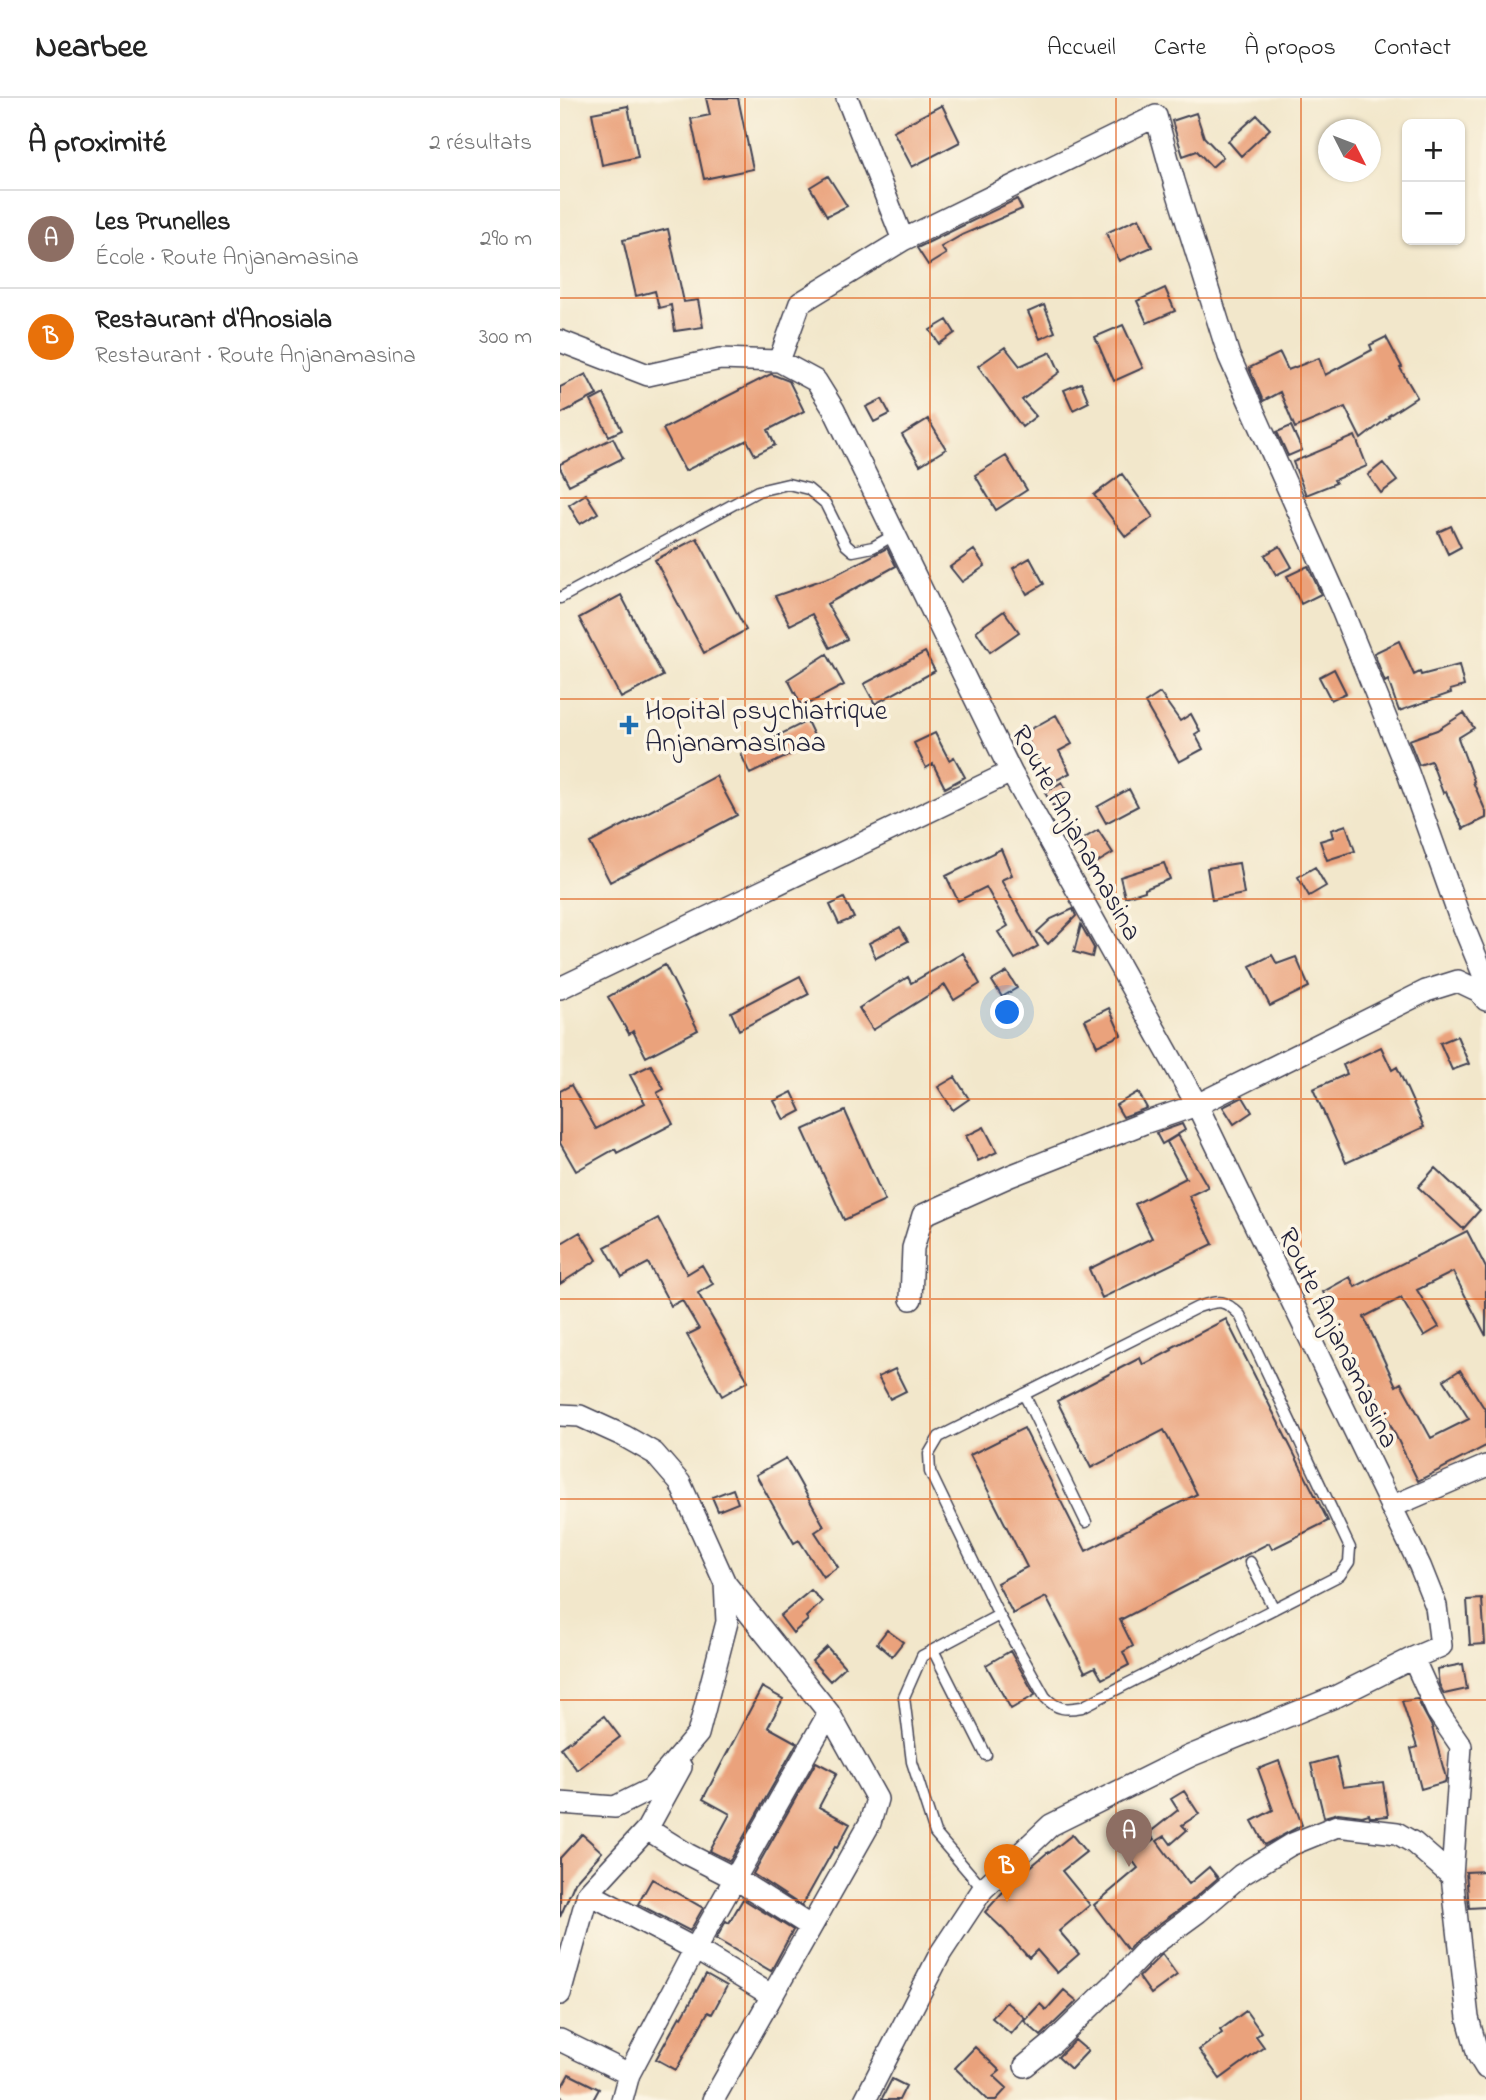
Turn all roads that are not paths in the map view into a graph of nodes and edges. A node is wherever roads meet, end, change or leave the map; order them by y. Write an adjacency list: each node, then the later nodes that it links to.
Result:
1 (847, 98): 2 (street)
2 (903, 240): 4 (street); 8 (street)
3 (560, 341): 4 (street)
4 (779, 361): 5 (street, Route Anjanamasina)
5 (894, 534): 6 (lane); 7 (street, Route Anjanamasina)
6 (560, 598)
7 (1011, 772): 9 (street); 11 (street, Route Anjanamasina)
8 (1486, 981)
9 (560, 988)
10 (1486, 1000): 11 (street)
11 (1197, 1105): 12 (street); 16 (street, Route Anjanamasina)
12 (911, 1299)
13 (1024, 1394): 17 (lane); 20 (lane); 21 (lane)
14 (560, 1415): 19 (street)
15 (1486, 1465): 16 (street)
16 (1391, 1507): 23 (street, Route Anjanamasina)
17 (1086, 1522)
18 (1250, 1562): 20 (lane)
19 (725, 1583): 24 (street); 25 (street)
20 (1274, 1609): 21 (lane)
21 (999, 1615): 22 (lane)
22 (933, 1650): 26 (lane); 31 (lane)
23 (1413, 1658): 29 (street); 31 (street, Route Anjanamasina)
24 (829, 1713): 30 (street); 33 (street)
25 (698, 1734): 27 (street); 28 (street)
26 (986, 1755)
27 (560, 1803)
28 (647, 1829): 30 (street); 32 (street)
29 (1451, 1876): 38 (street); 39 (street)
30 (736, 1879): 33 (street); 34 (street)
31 (983, 1889): 43 (street, Route Anjanamasina)
32 (587, 1893): 34 (street); 35 (street)
33 (810, 1926): 36 (street)
34 (695, 1949): 36 (street); 40 (street)
35 (560, 1994)
36 (771, 1995): 42 (street)
37 (560, 2040): 40 (street)
38 (1025, 2066)
39 (1486, 2068)
40 (629, 2074): 41 (street)
41 (622, 2100)
42 (713, 2100)
43 (865, 2100)

